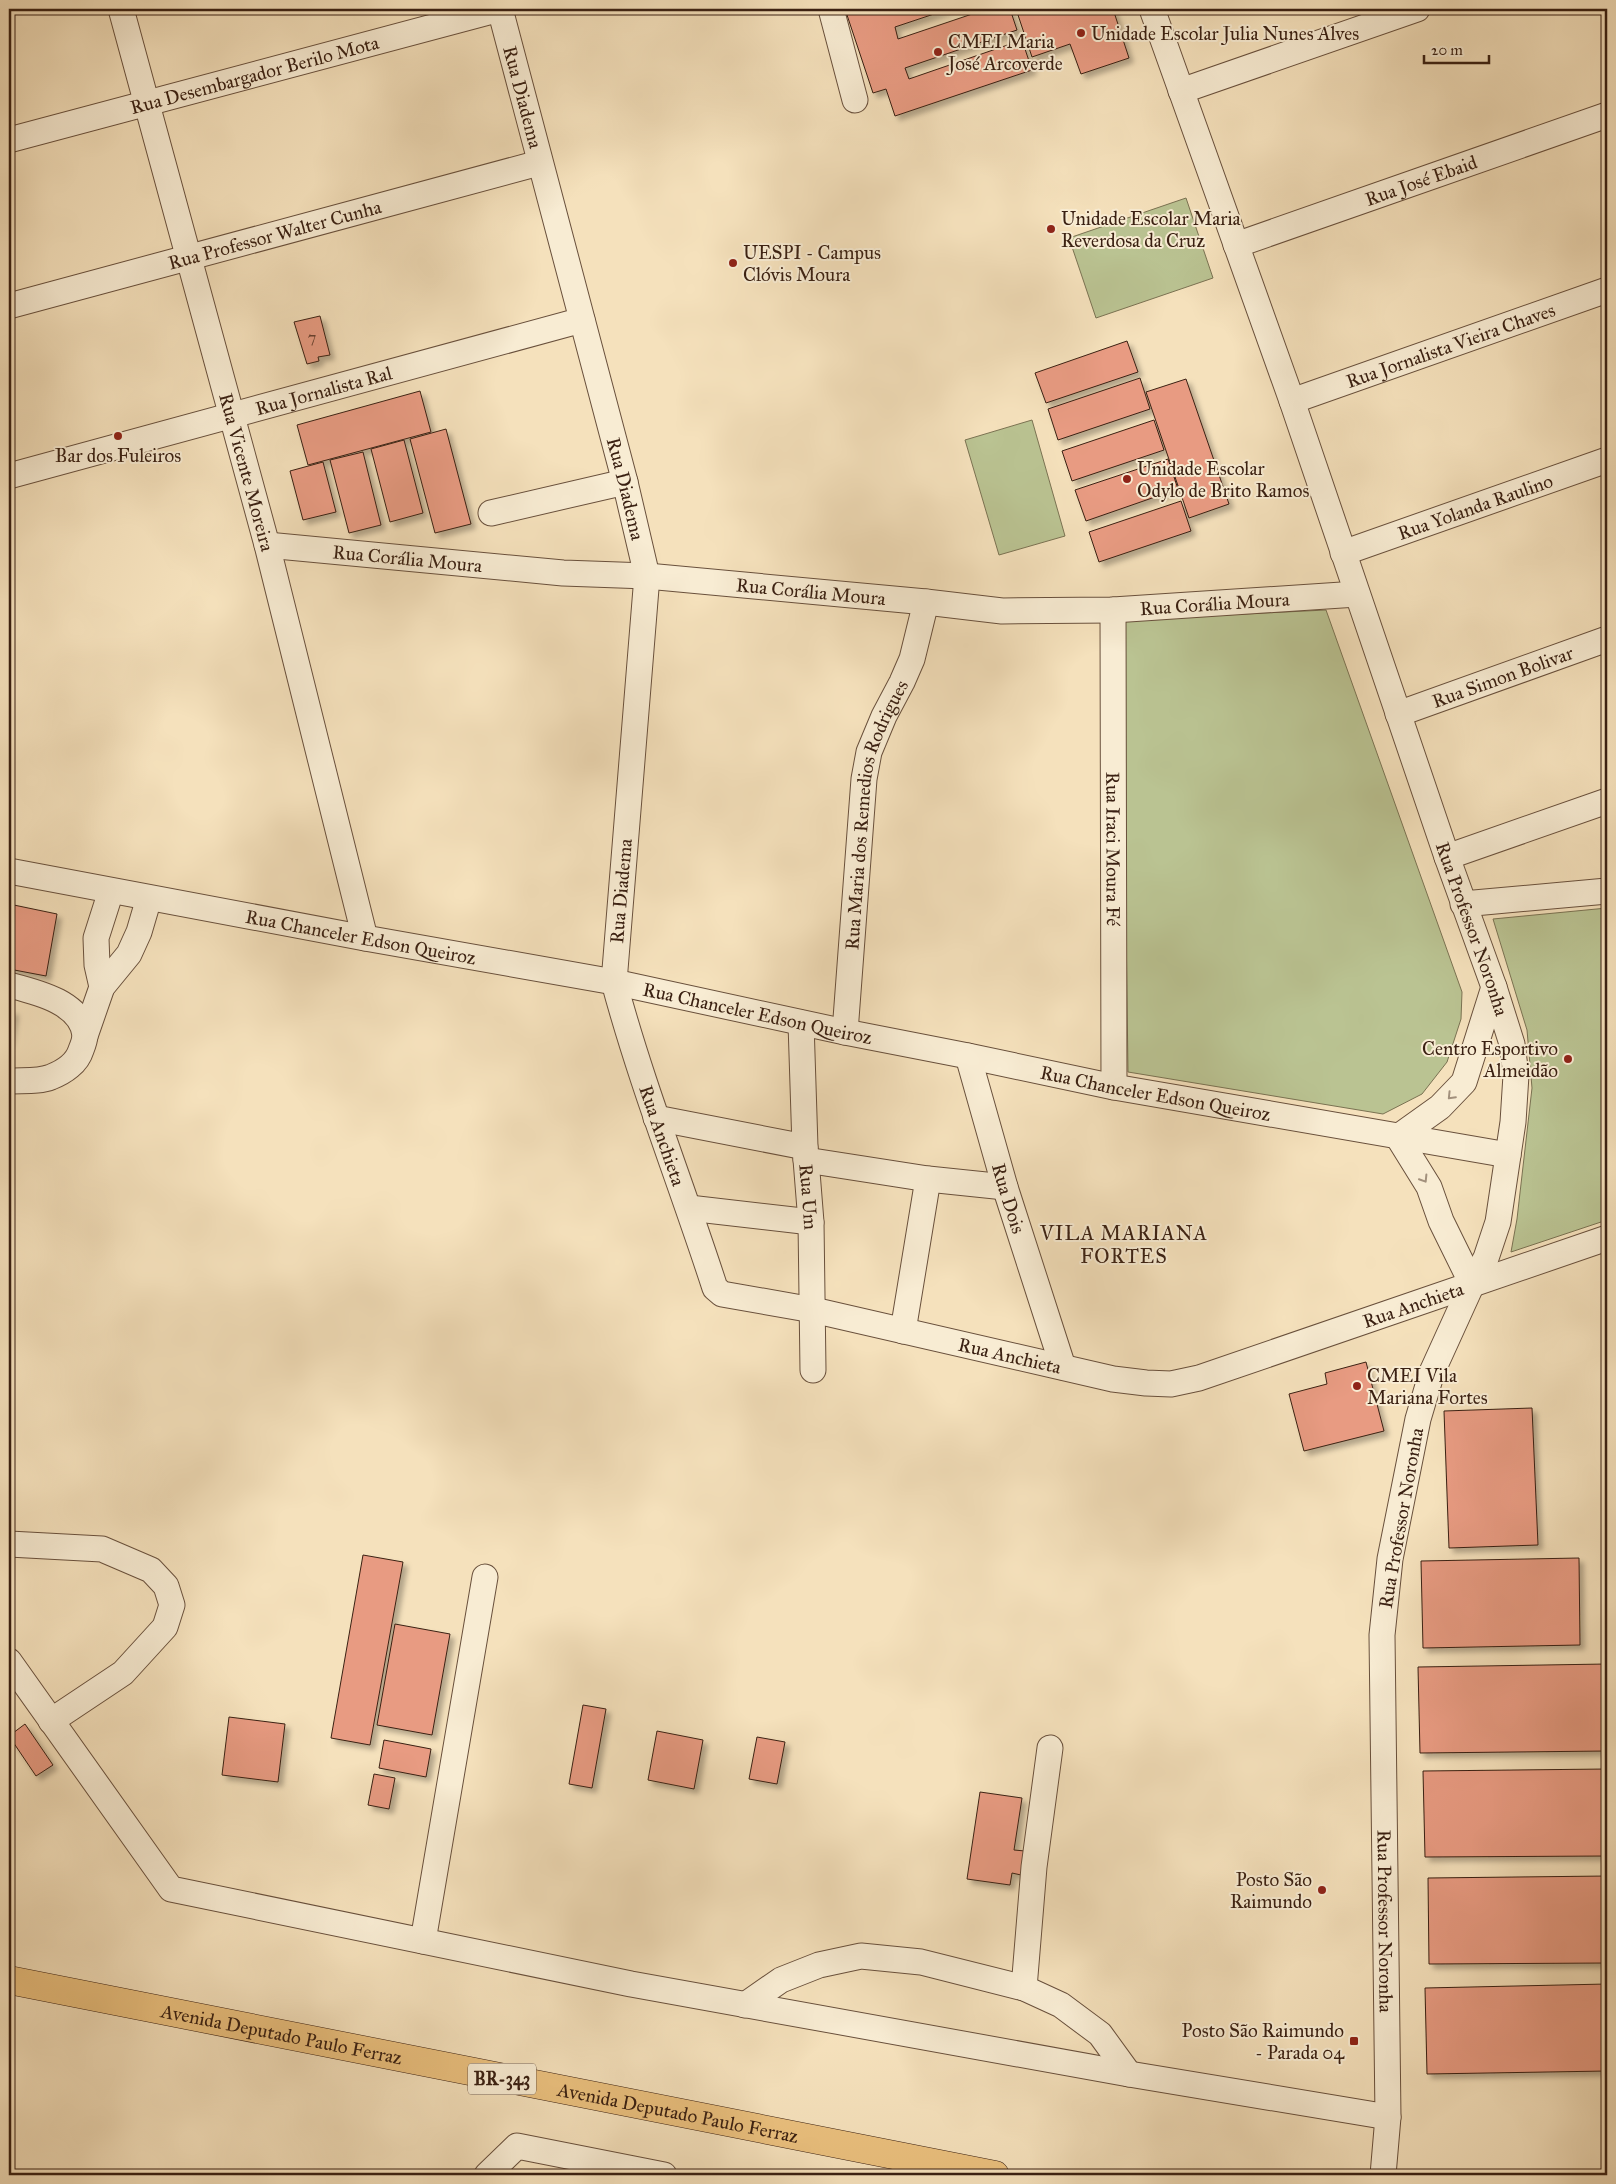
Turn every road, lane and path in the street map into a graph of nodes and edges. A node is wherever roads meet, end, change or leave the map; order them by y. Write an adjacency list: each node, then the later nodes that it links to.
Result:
1 (121, 9): 8 (street, Rua Vicente Moreira)
2 (500, 9): 8 (street, Rua Desembargador Berilo Mota); 11 (street, Rua Diadema)
3 (831, 9): 7 (street)
4 (1152, 9): 6 (street, Rua Professor Noronha)
5 (1417, 9): 6 (street)
6 (1181, 91): 12 (street, Rua Professor Noronha)
7 (855, 100)
8 (147, 103): 10 (street, Rua Desembargador Berilo Mota); 13 (street, Rua Vicente Moreira)
9 (1607, 115): 12 (street, Rua José Ebaid)
10 (9, 140)
11 (539, 162): 13 (street, Rua Professor Walter Cunha); 16 (street, Rua Diadema)
12 (1236, 245): 17 (street, Rua Professor Noronha)
13 (188, 257): 15 (street, Rua Professor Walter Cunha); 18 (street, Rua Vicente Moreira)
14 (1607, 290): 17 (street, Rua Jornalista Vieira Chaves)
15 (9, 306)
16 (582, 320): 18 (street, Rua Jornalista Ral); 21 (street, Rua Diadema)
17 (1292, 401): 24 (street, Rua Professor Noronha)
18 (232, 415): 20 (street, Rua Jornalista Ral); 23 (street, Rua Vicente Moreira)
19 (1607, 460): 24 (street, Rua Yolanda Raulino)
20 (9, 476)
21 (626, 482): 22 (street); 25 (street, Rua Diadema)
22 (491, 514)
23 (266, 545): 25 (street, Rua Corália Moura); 38 (street, Rua Vicente Moreira)
24 (1343, 553): 26 (street, Rua Professor Noronha)
25 (647, 576): 27 (street, Rua Corália Moura); 39 (street, Rua Diadema)
26 (1357, 594): 28 (street, Rua Corália Moura); 30 (street, Rua Professor Noronha)
27 (926, 602): 28 (street, Rua Corália Moura); 44 (street, Rua Maria dos Remedios Rodrigues)
28 (1113, 610): 48 (street, Rua Iraci Moura Fé)
29 (1607, 640): 30 (street, Rua Simon Bolivar)
30 (1398, 714): 32 (street, Rua Professor Noronha)
31 (1607, 801): 32 (street)
32 (1447, 857): 37 (street, Rua Professor Noronha)
33 (9, 871): 34 (street, Rua Chanceler Edson Queiroz)
34 (111, 891): 36 (street, Rua Chanceler Edson Queiroz); 41 (street)
35 (1607, 891): 37 (street)
36 (149, 898): 38 (street, Rua Chanceler Edson Queiroz); 41 (street)
37 (1463, 904): 42 (street, Rua Professor Noronha)
38 (365, 938): 39 (street, Rua Chanceler Edson Queiroz)
39 (614, 982): 43 (street, Rua Chanceler Edson Queiroz); 49 (street, Rua Anchieta)
40 (9, 985): 45 (street)
41 (102, 987): 45 (street)
42 (1494, 987): 50 (street, one-way to 50); 52 (street, Rua Professor Noronha)
43 (800, 1023): 44 (street, Rua Chanceler Edson Queiroz); 51 (street, Rua Um)
44 (845, 1032): 46 (street, Rua Chanceler Edson Queiroz)
45 (85, 1036): 47 (street)
46 (968, 1056): 48 (street, Rua Chanceler Edson Queiroz); 54 (street, Rua Dois)
47 (9, 1081)
48 (1114, 1087): 50 (street, Rua Chanceler Edson Queiroz)
49 (656, 1118): 51 (street); 55 (street, Rua Anchieta)
50 (1398, 1137): 52 (street, Rua Chanceler Edson Queiroz); 58 (street, one-way to 58)
51 (806, 1154): 53 (street); 56 (street, Rua Um)
52 (1508, 1155): 58 (street, Rua Professor Noronha)
53 (928, 1179): 54 (street); 60 (street)
54 (1005, 1187): 61 (street, Rua Dois)
55 (689, 1208): 56 (street); 59 (street, Rua Anchieta)
56 (811, 1222): 59 (street, Rua Um)
57 (1607, 1238): 58 (street, Rua Anchieta)
58 (1472, 1284): 61 (street, Rua Anchieta); 73 (street, Rua Professor Noronha)
59 (813, 1310): 60 (street, Rua Anchieta); 62 (street, Rua Um)
60 (903, 1331): 61 (street, Rua Anchieta)
61 (1064, 1367)
62 (813, 1370)
63 (9, 1544): 66 (street)
64 (485, 1577): 68 (street)
65 (11, 1666): 66 (street)
66 (51, 1722): 68 (street)
67 (1050, 1748): 70 (street)
68 (423, 1941): 71 (street)
69 (9, 1980): 74 (highway, Avenida Deputado Paulo Ferraz / BR-343)
70 (1024, 1988): 71 (street); 72 (street)
71 (744, 2005): 72 (street)
72 (1129, 2074): 73 (street)
73 (1388, 2117): 78 (street, Rua Professor Noronha)
74 (924, 2169): 77 (highway, Avenida Deputado Paulo Ferraz / BR-343)
75 (487, 2175): 76 (street)
76 (664, 2175)
77 (995, 2175)
78 (1383, 2175)

